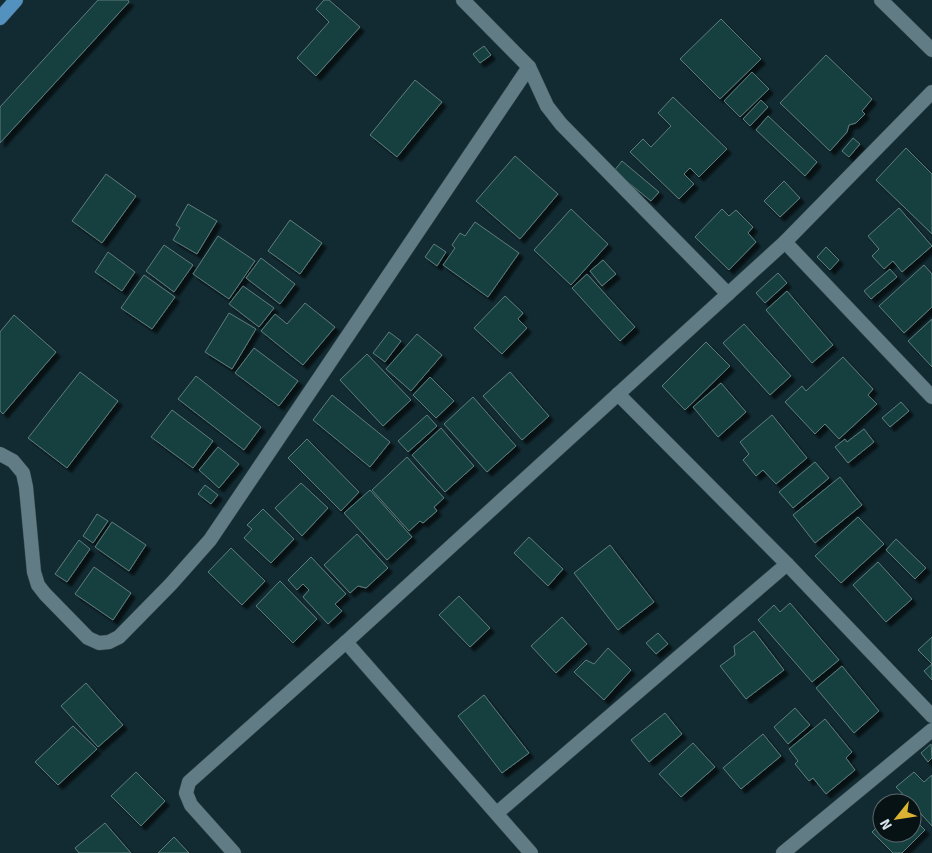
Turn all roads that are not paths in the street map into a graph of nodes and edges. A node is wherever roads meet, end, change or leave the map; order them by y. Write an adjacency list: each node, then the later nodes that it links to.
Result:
1 (16, 0): 4 (main road)
2 (463, 0): 6 (street)
3 (882, 0): 5 (street)
4 (0, 18)
5 (932, 50)
6 (529, 68): 9 (street); 12 (street)
7 (932, 92): 8 (street)
8 (784, 242): 9 (street); 11 (street)
9 (728, 294): 10 (street)
10 (618, 394): 13 (street); 14 (street)
11 (932, 397)
12 (0, 454)
13 (787, 564): 15 (street); 17 (street)
14 (346, 642): 17 (street); 18 (street)
15 (932, 716)
16 (932, 730): 20 (street)
17 (496, 813): 19 (street)
18 (234, 853)
19 (531, 853)
20 (782, 853)

